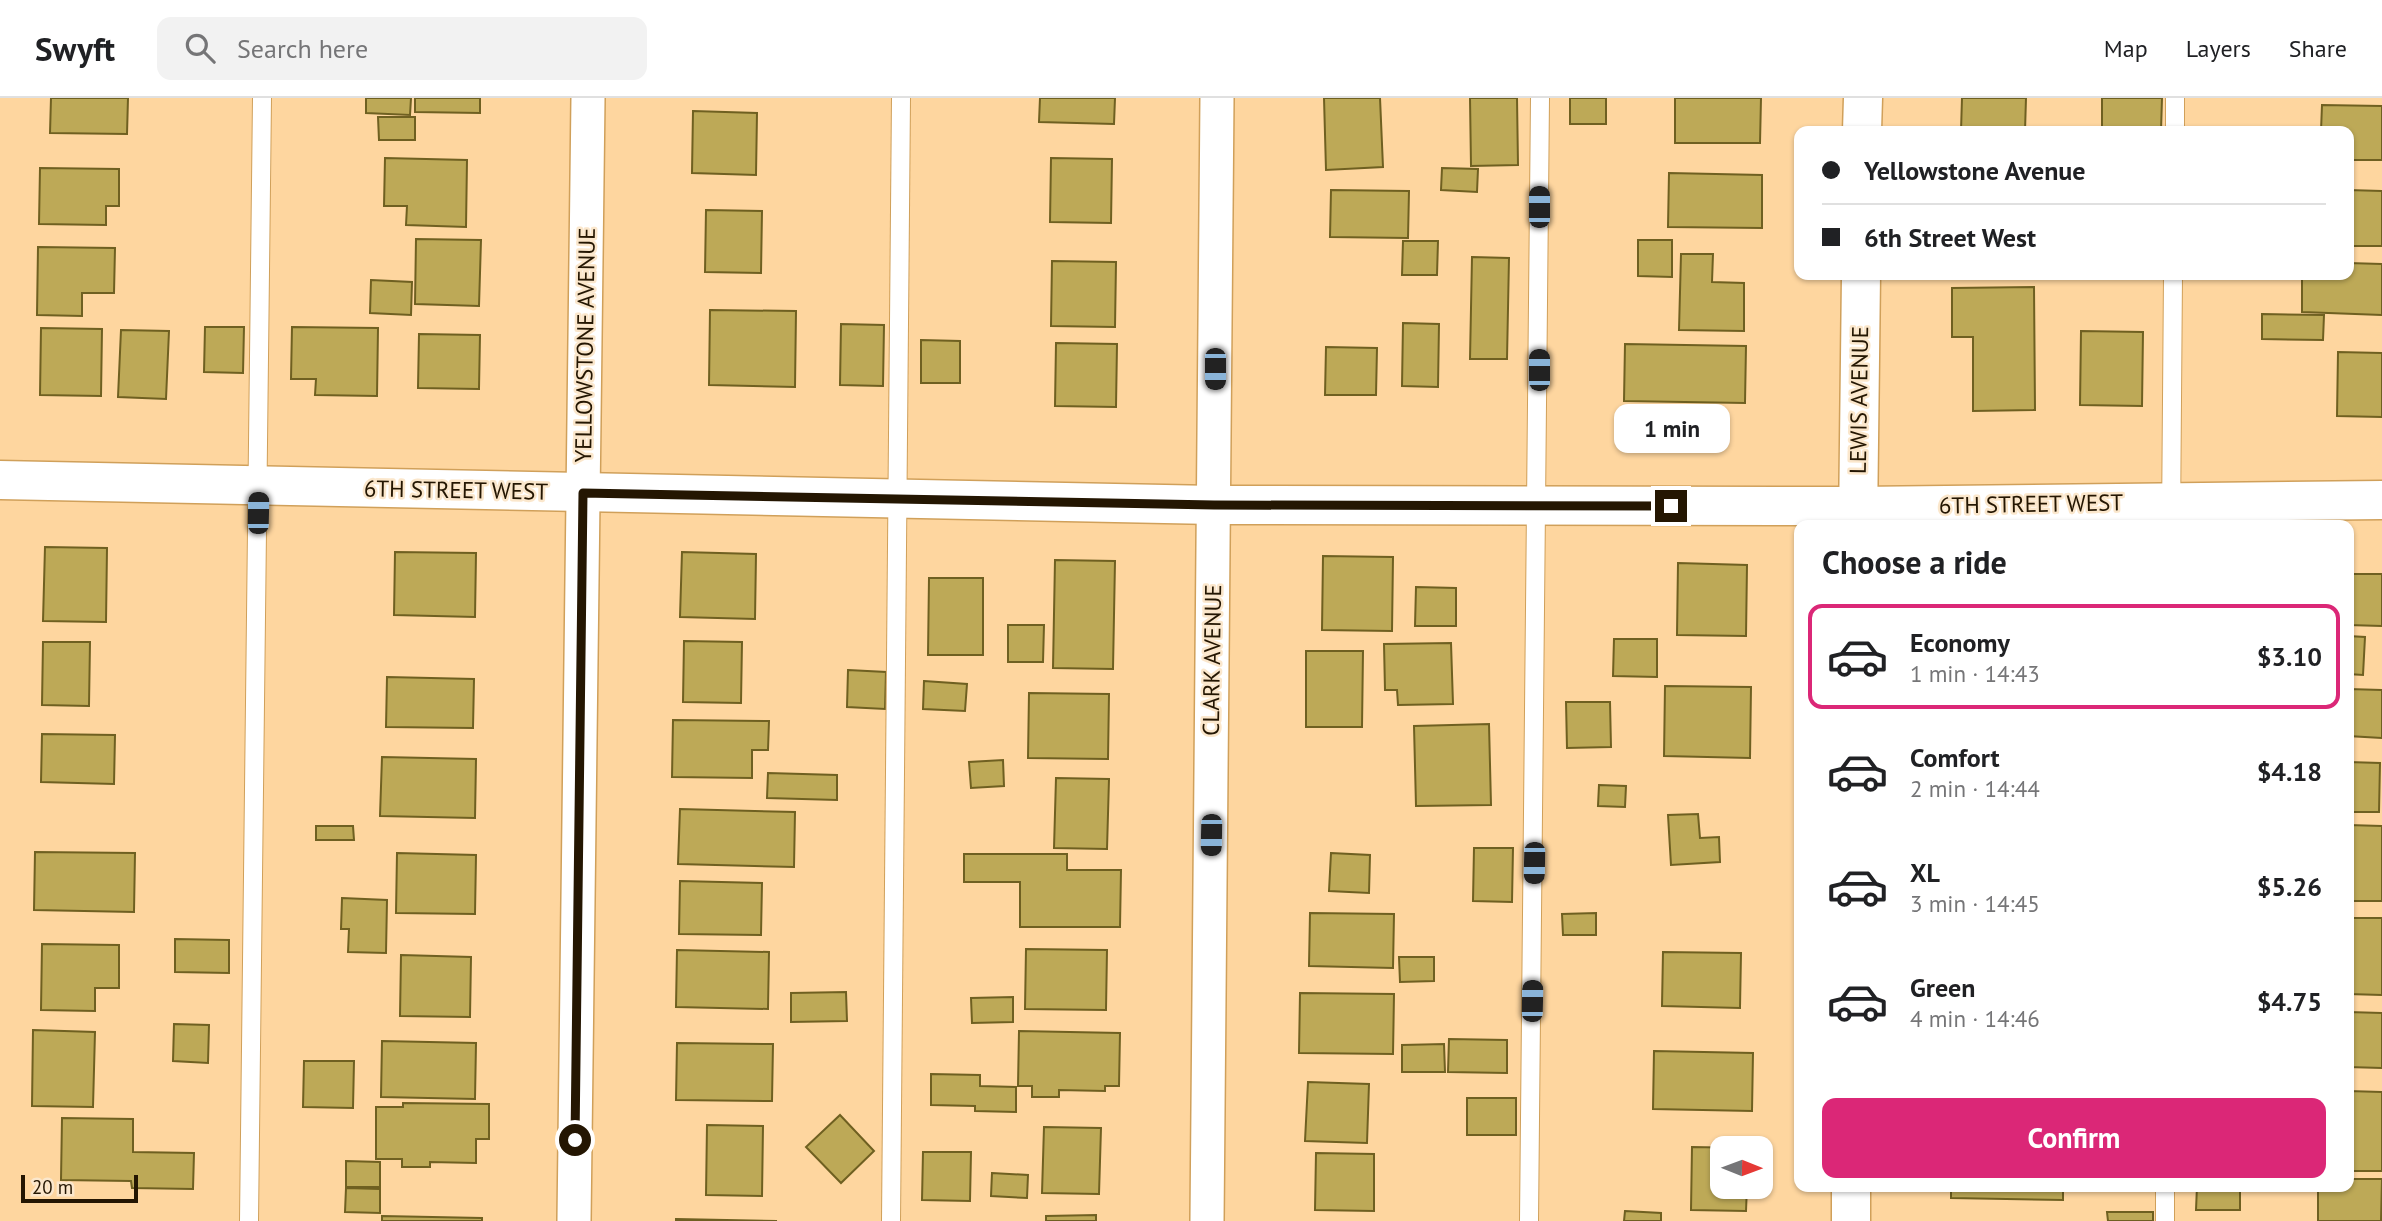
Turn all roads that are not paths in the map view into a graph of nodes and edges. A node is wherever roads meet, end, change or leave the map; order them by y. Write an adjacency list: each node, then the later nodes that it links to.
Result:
1 (262, 98): 13 (lane)
2 (588, 98): 14 (street, YELLOWSTONE AVENUE)
3 (901, 98): 15 (lane)
4 (1217, 98): 17 (street, CLARK AVENUE)
5 (1540, 98): 18 (lane)
6 (1863, 98): 8 (street)
7 (2175, 98): 9 (lane)
8 (1862, 126)
9 (2175, 126)
10 (1861, 280): 20 (street, LEWIS AVENUE)
11 (2174, 280): 19 (lane)
12 (0, 480): 13 (street, 6TH STREET WEST)
13 (259, 486): 14 (street, 6TH STREET WEST); 23 (lane)
14 (583, 493): 15 (street, 6TH STREET WEST); 24 (street, YELLOWSTONE AVENUE)
15 (896, 499): 17 (street, 6TH STREET WEST); 25 (lane)
16 (2382, 500): 19 (street, 6TH STREET WEST)
17 (1214, 505): 18 (street, 6TH STREET WEST); 26 (street, CLARK AVENUE)
18 (1538, 506): 20 (street, 6TH STREET WEST); 27 (lane)
19 (2171, 514): 20 (street, 6TH STREET WEST)
20 (1858, 516)
21 (1851, 1192): 28 (street)
22 (2165, 1192): 29 (lane)
23 (249, 1221)
24 (574, 1221)
25 (891, 1221)
26 (1207, 1221)
27 (1529, 1221)
28 (1851, 1221)
29 (2165, 1221)

